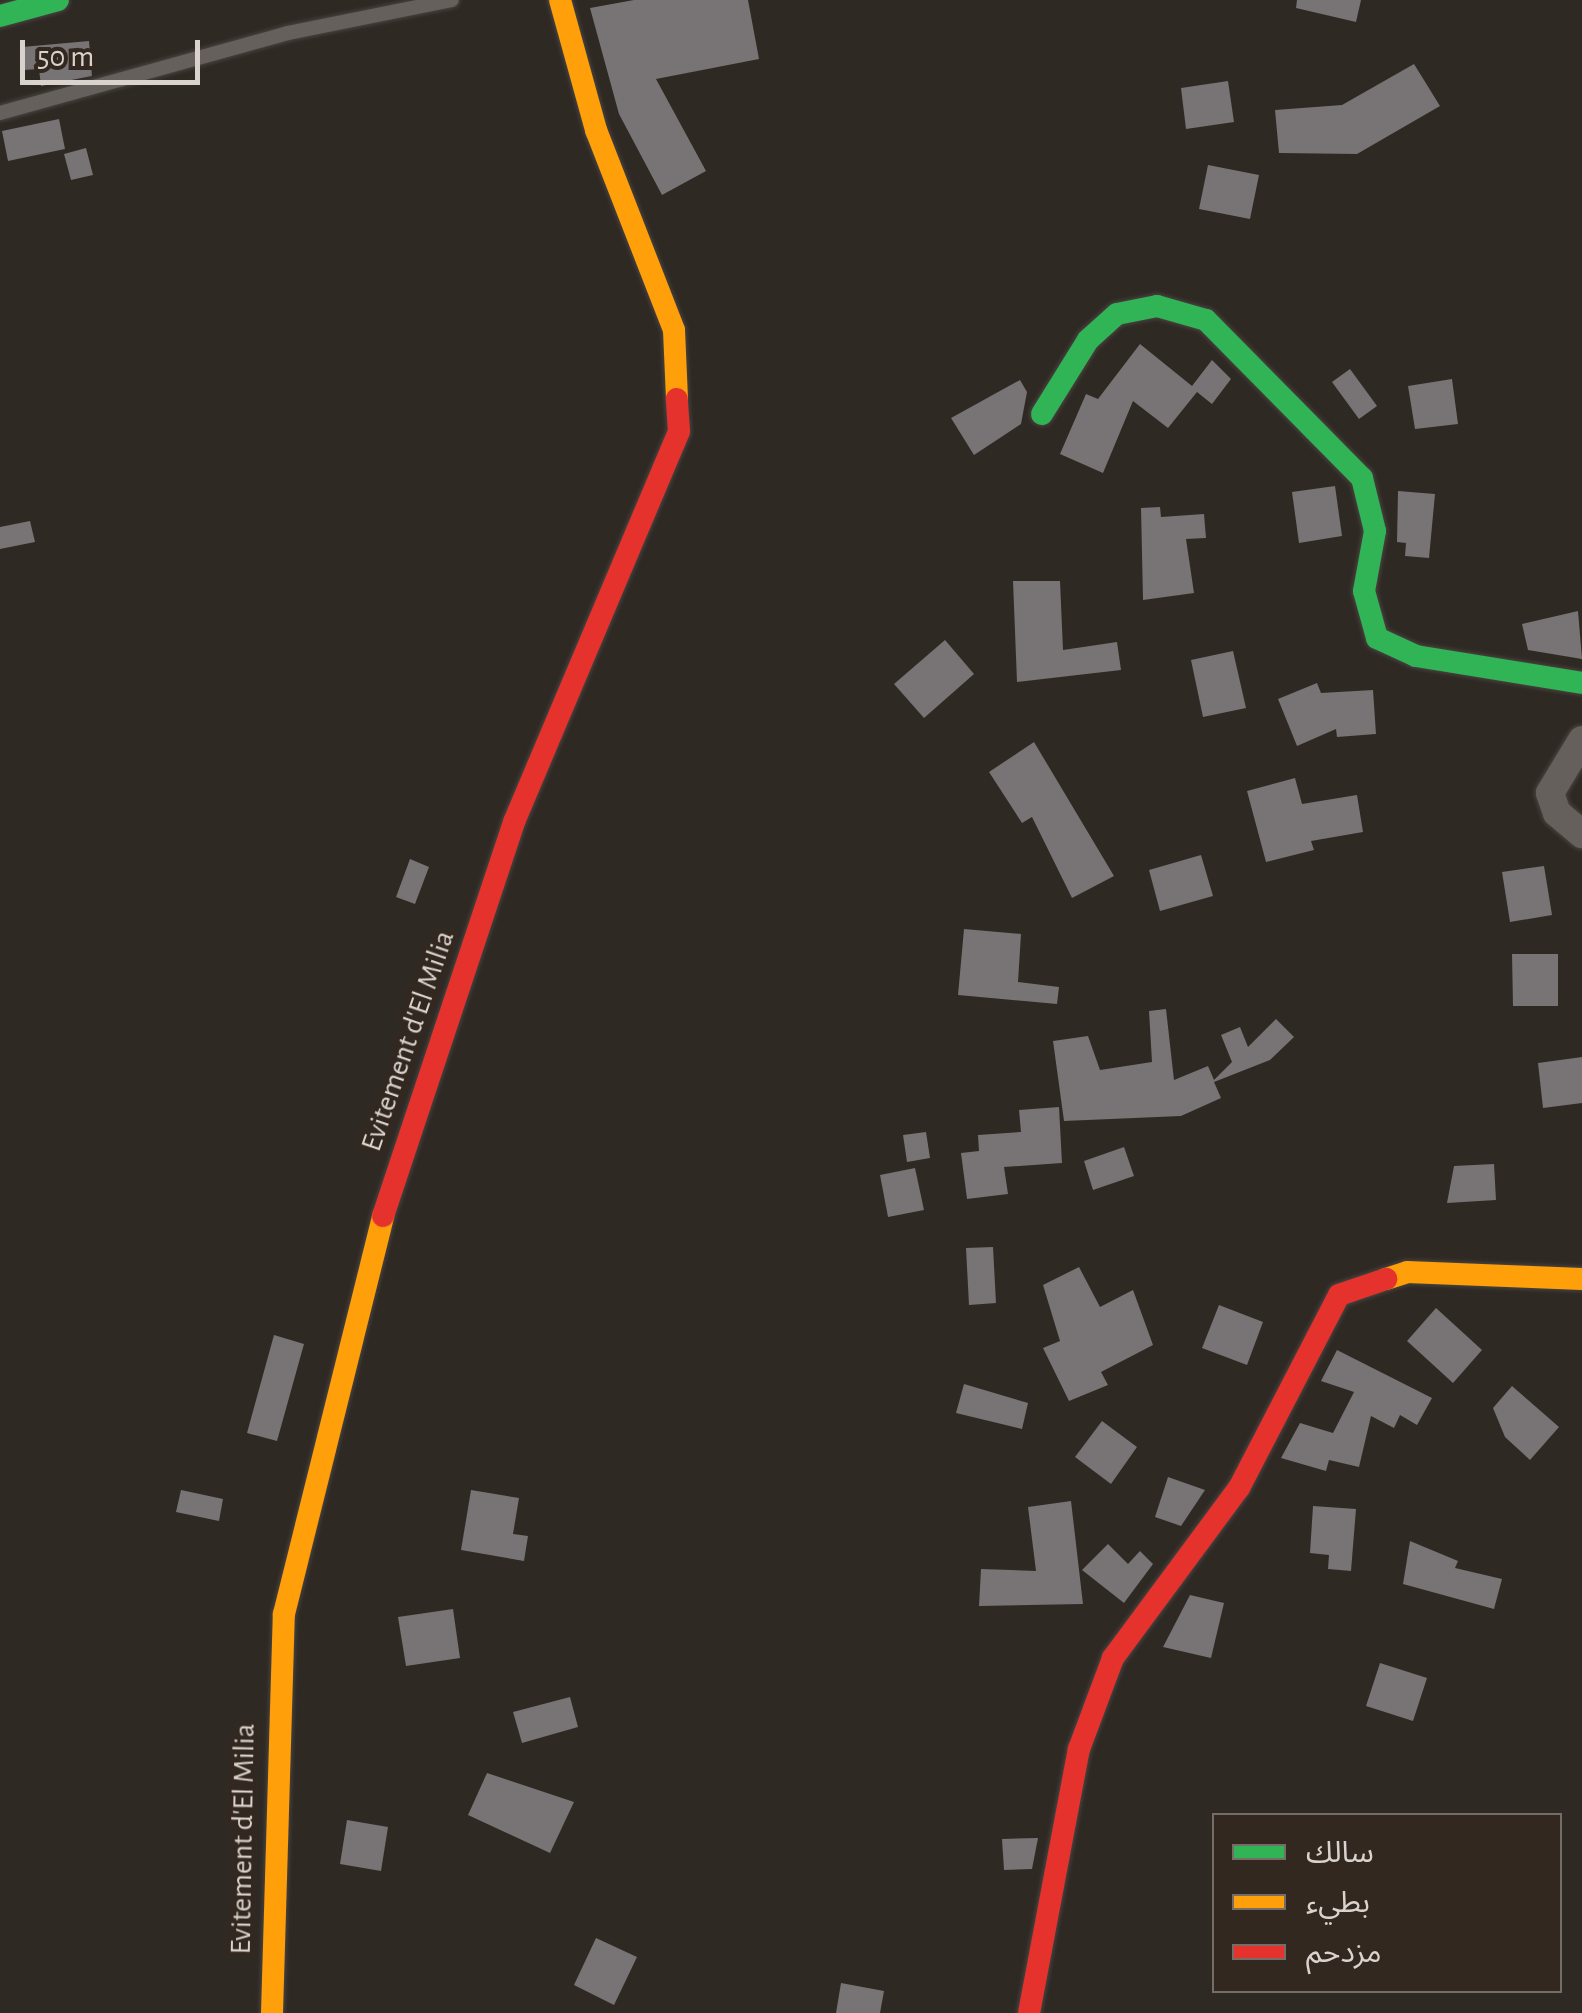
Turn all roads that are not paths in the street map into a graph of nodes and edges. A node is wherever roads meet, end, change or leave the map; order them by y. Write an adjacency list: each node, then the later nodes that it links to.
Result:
1 (58, 0): 5 (main road)
2 (452, 0): 6 (lane)
3 (560, 0): 7 (main road, Evitement d'El Milia)
4 (534, 15): 7 (main road, Evitement d'El Milia)
5 (0, 16)
6 (0, 113)
7 (596, 130): 13 (main road, Evitement d'El Milia)
8 (1042, 414): 9 (main road)
9 (1582, 683)
10 (1582, 740): 11 (street)
11 (1582, 834)
12 (1582, 1279): 14 (main road)
13 (272, 2013)
14 (1029, 2013)

